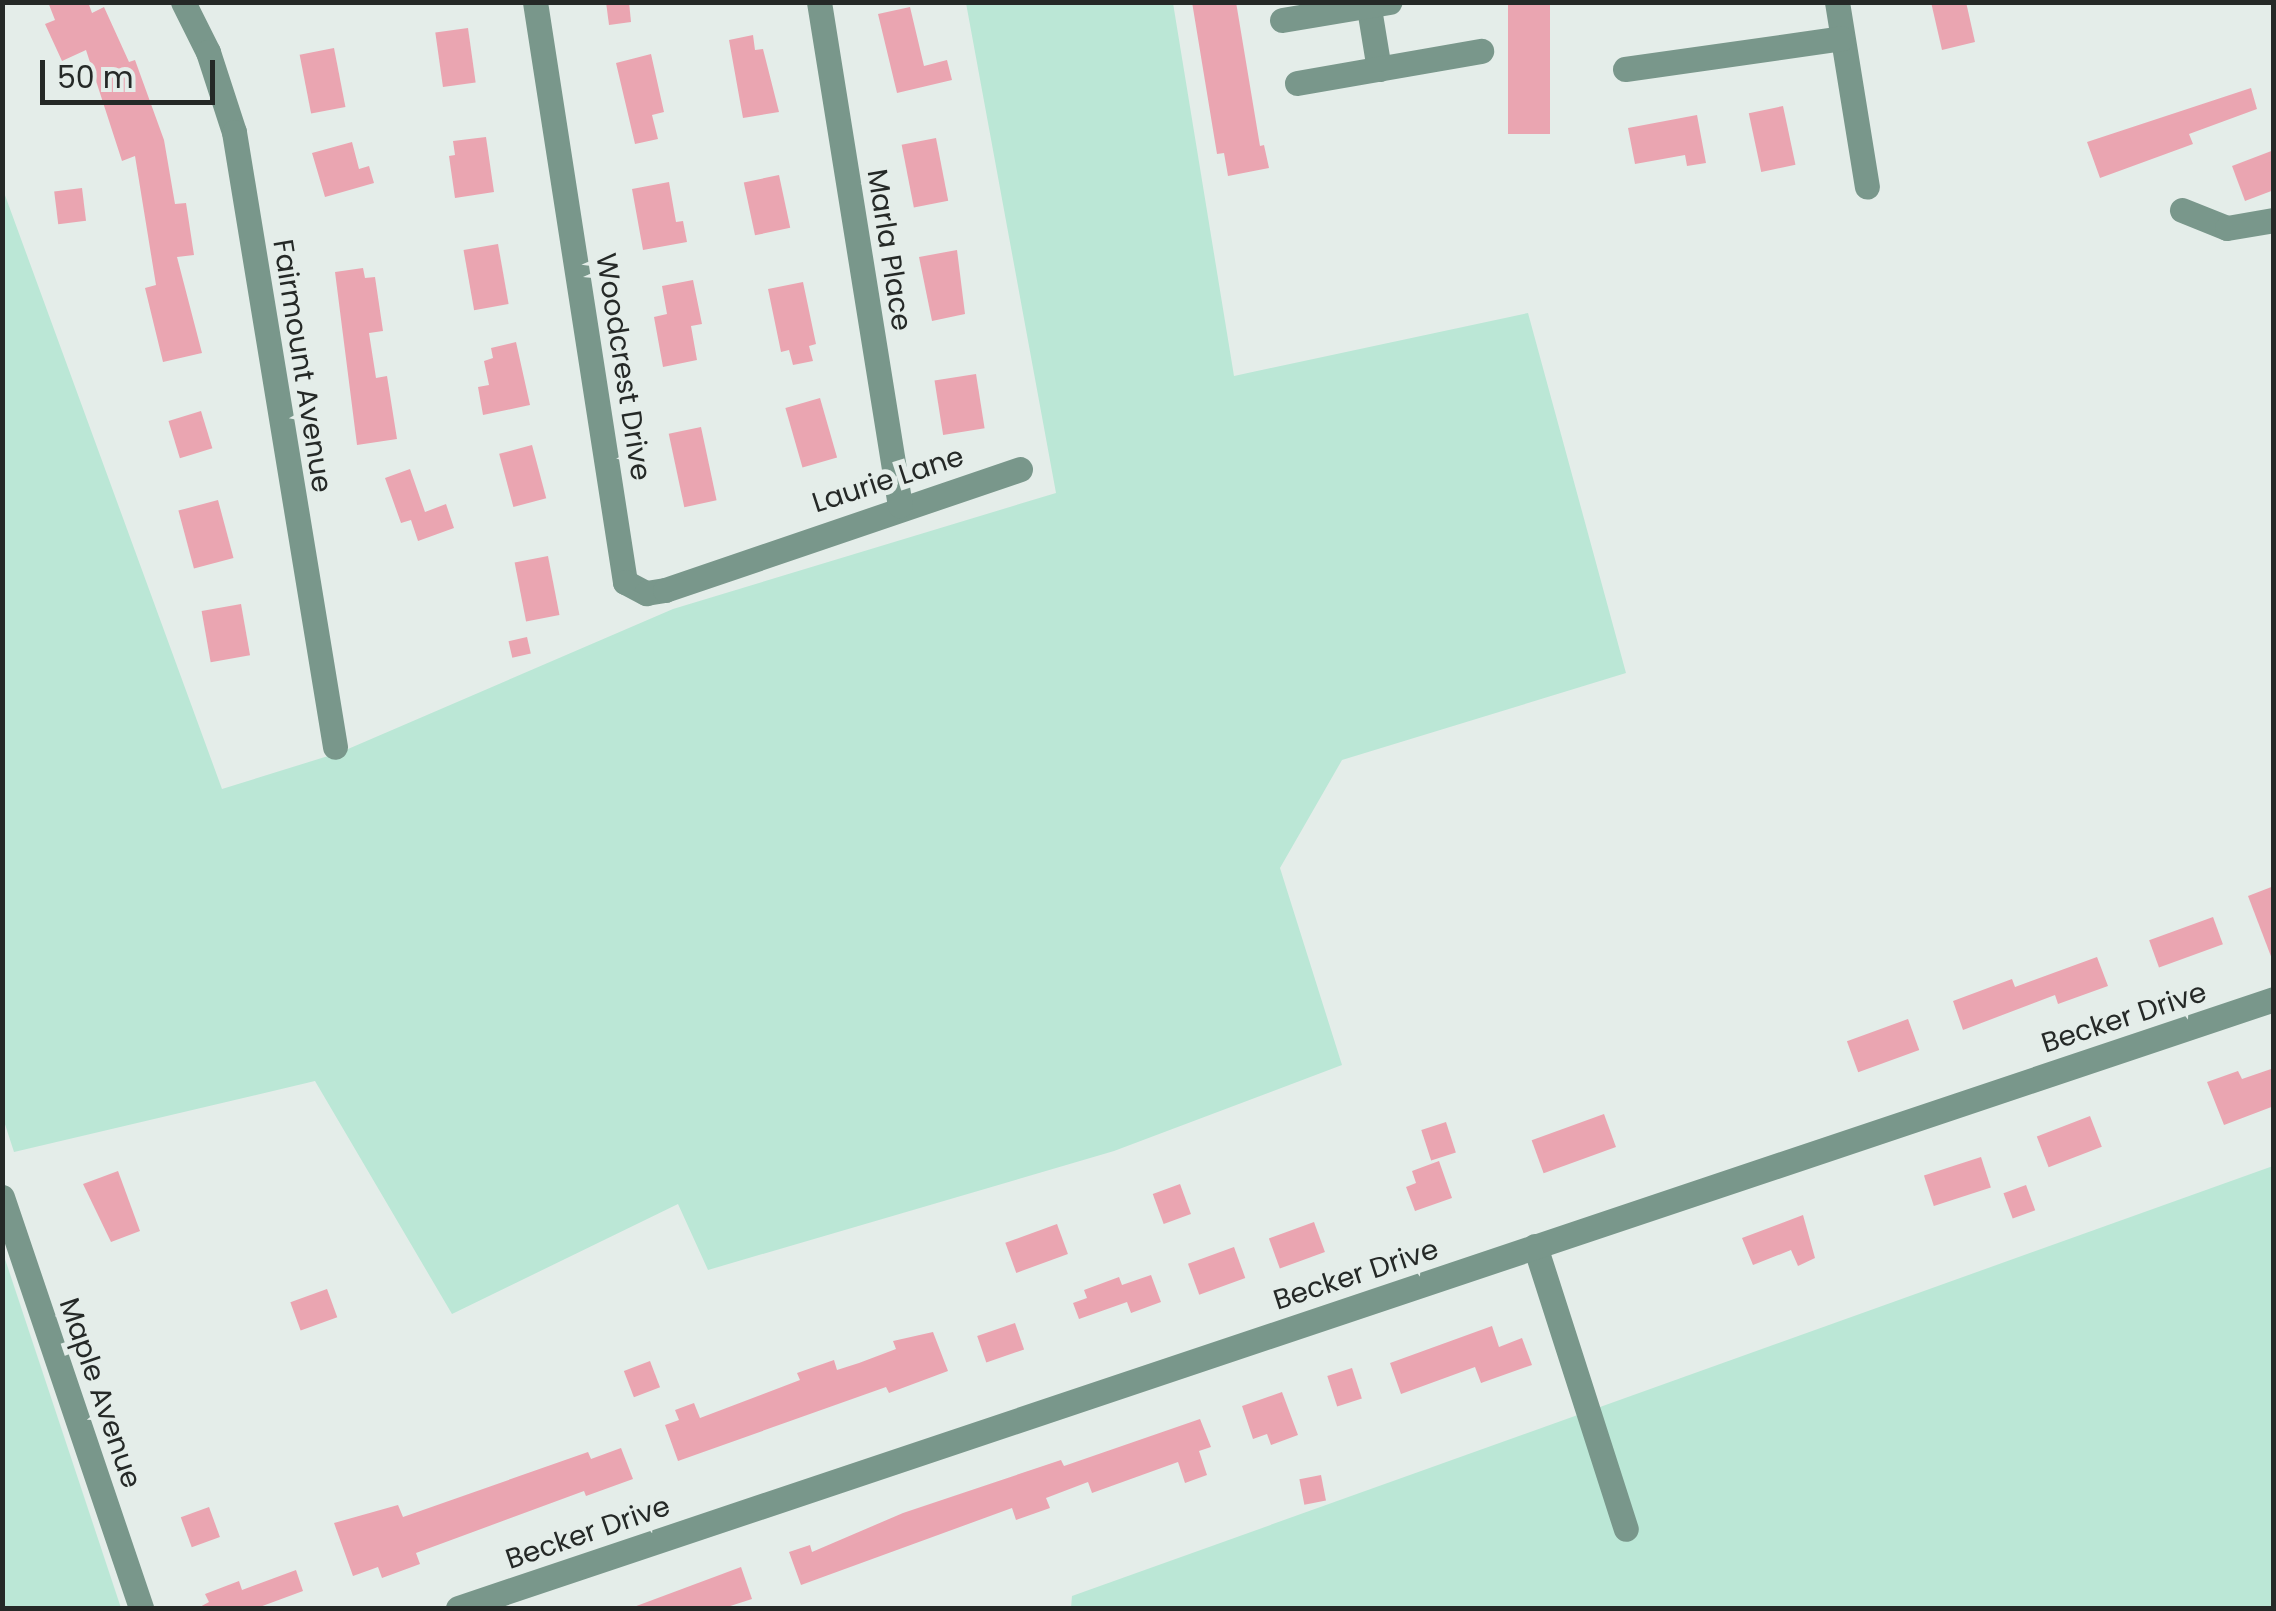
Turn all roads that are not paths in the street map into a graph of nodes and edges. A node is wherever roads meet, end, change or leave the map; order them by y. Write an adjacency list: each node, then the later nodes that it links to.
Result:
1 (183, 2): 18 (street, Fairmount Avenue)
2 (535, 2): 17 (street, Woodcrest Drive)
3 (819, 2): 16 (street, Marla Place)
4 (1837, 2): 7 (street)
5 (1375, 4): 6 (street); 9 (street)
6 (1282, 20)
7 (1842, 38): 10 (street); 12 (street)
8 (1480, 52): 9 (street)
9 (1380, 69): 11 (street)
10 (1626, 70)
11 (1297, 82)
12 (1867, 186)
13 (2182, 210): 14 (street)
14 (2274, 220)
15 (1020, 469): 16 (street, Laurie Lane)
16 (900, 506): 17 (street, Laurie Lane)
17 (774, 550)
18 (335, 747)
19 (2274, 1000): 21 (street, Becker Drive)
20 (2, 1196): 23 (street, Maple Avenue)
21 (1535, 1246): 22 (street); 24 (street, Becker Drive)
22 (1626, 1529)
23 (141, 1608)
24 (458, 1608)

